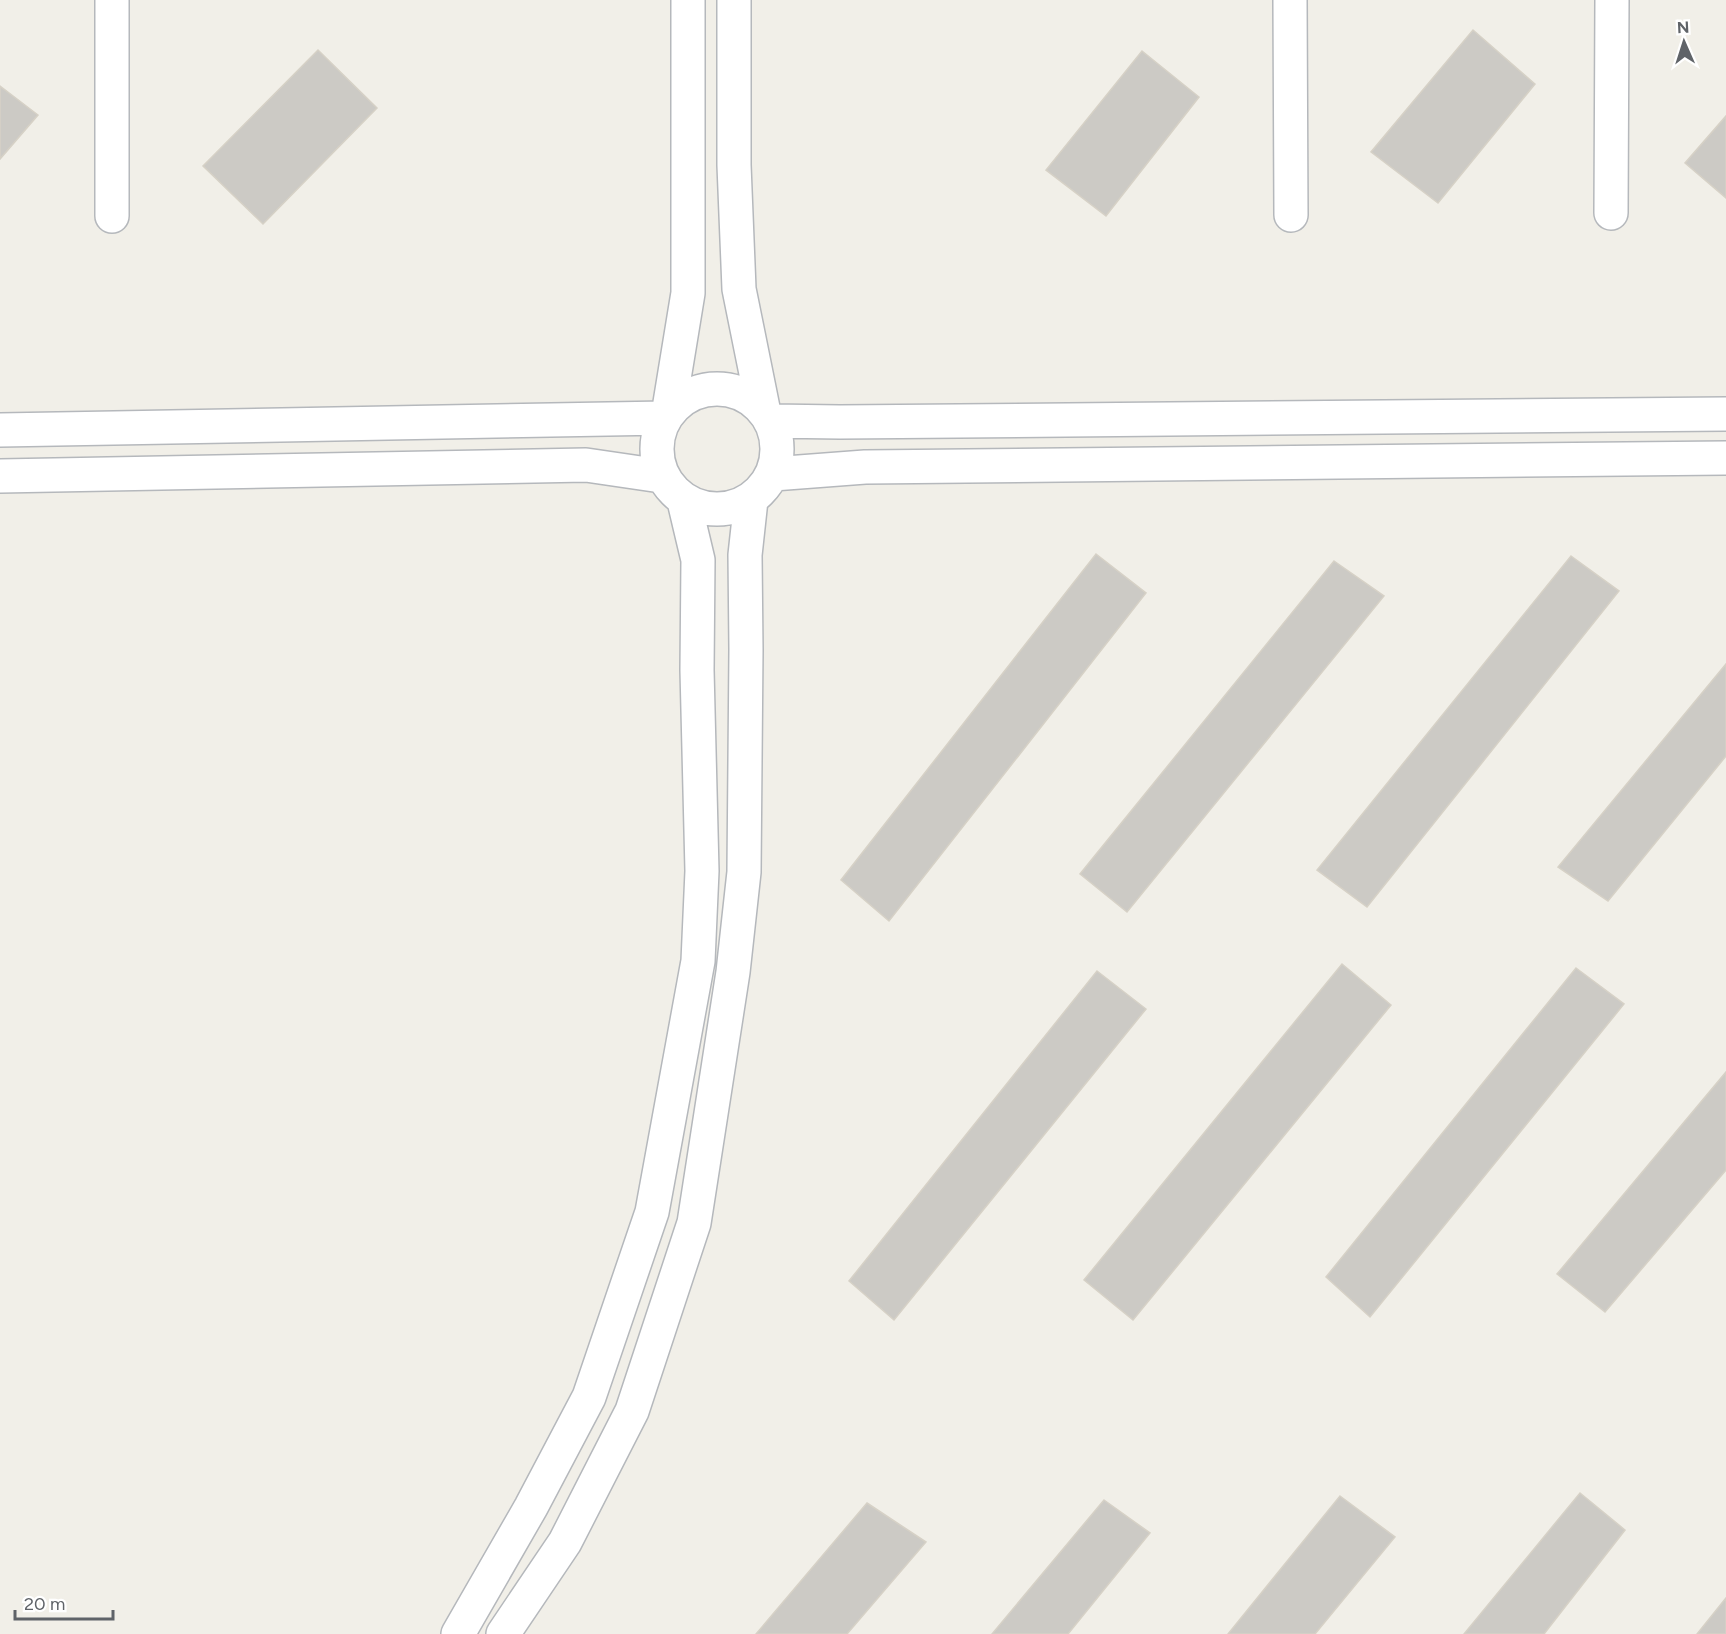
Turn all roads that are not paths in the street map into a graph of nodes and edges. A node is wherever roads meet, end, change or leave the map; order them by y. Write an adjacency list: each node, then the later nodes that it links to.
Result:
1 (112, 0): 8 (street)
2 (688, 0): 9 (street)
3 (734, 0): 11 (street)
4 (1290, 0): 7 (street)
5 (1612, 0): 6 (street)
6 (1611, 213)
7 (1291, 215)
8 (112, 216)
9 (667, 414): 11 (street); 12 (street); 16 (street)
10 (1726, 414): 11 (street)
11 (767, 415): 14 (street)
12 (0, 430)
13 (1726, 458): 14 (street)
14 (773, 474): 17 (street)
15 (0, 476): 16 (street)
16 (661, 476): 18 (street)
17 (751, 500): 18 (street); 20 (street)
18 (684, 501): 19 (street)
19 (702, 871): 20 (street); 21 (street)
20 (744, 872): 22 (street)
21 (589, 1397): 22 (street); 23 (street)
22 (632, 1411): 24 (street)
23 (458, 1634)
24 (503, 1634)

